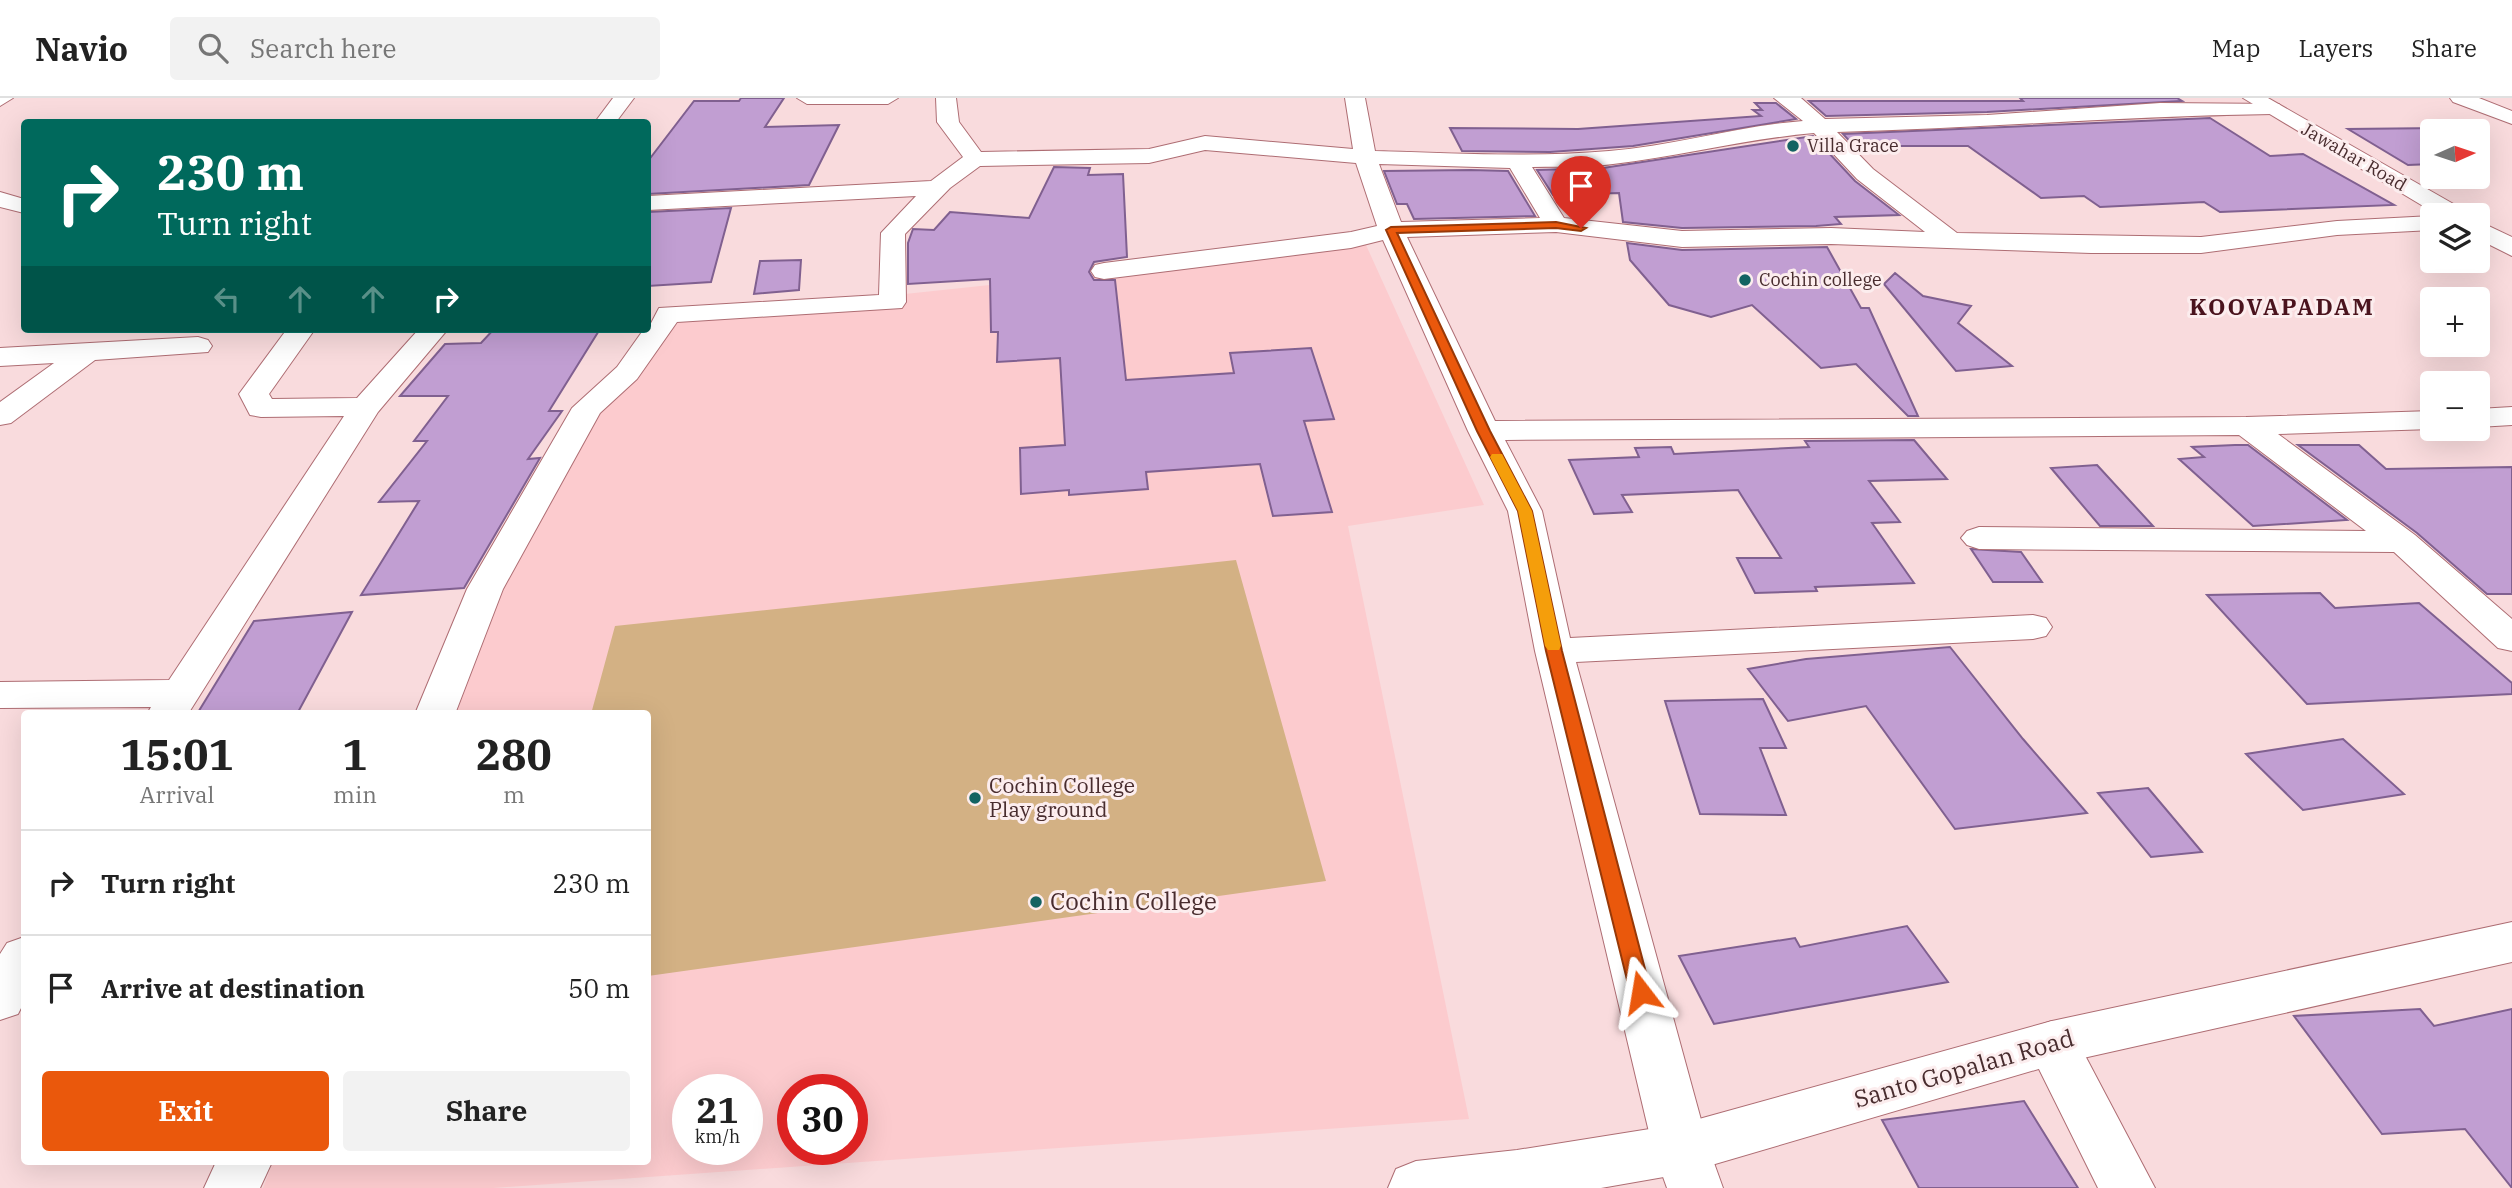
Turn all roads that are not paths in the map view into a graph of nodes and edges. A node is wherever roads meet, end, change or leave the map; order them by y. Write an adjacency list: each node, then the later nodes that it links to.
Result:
1 (624, 98): 10 (street)
2 (807, 98): 3 (street)
3 (888, 98)
4 (946, 98): 13 (street)
5 (1355, 98): 12 (street)
6 (1784, 98): 11 (street)
7 (2460, 98): 9 (street)
8 (2262, 103): 11 (street); 18 (street, Jawahar Road)
9 (2512, 118)
10 (607, 119)
11 (1821, 126): 14 (street); 24 (street)
12 (1365, 157): 13 (street); 14 (street); 22 (street)
13 (975, 159): 15 (street)
14 (1517, 161): 21 (street)
15 (937, 188): 17 (street); 47 (street)
16 (0, 199): 19 (street)
17 (651, 203)
18 (2434, 203)
19 (21, 205)
20 (2420, 224): 24 (street)
21 (1556, 225): 22 (street); 24 (street)
22 (1391, 230): 26 (street); 39 (street)
23 (2490, 235): 25 (street)
24 (1951, 240)
25 (2512, 248)
26 (1104, 271)
27 (114, 333): 31 (street)
28 (298, 333): 33 (street)
29 (431, 333): 33 (street)
30 (198, 346): 31 (street)
31 (86, 353): 32 (street); 34 (street)
32 (0, 357)
33 (366, 407): 46 (street)
34 (0, 416)
35 (2512, 416): 36 (street)
36 (2490, 417)
37 (2420, 420): 38 (street)
38 (2246, 426): 39 (street); 41 (street)
39 (1483, 431): 44 (street)
40 (1979, 538): 41 (street)
41 (2403, 542): 43 (street)
42 (2033, 627): 44 (street)
43 (2512, 639)
44 (1554, 651): 53 (street)
45 (0, 695): 46 (street)
46 (174, 703)
47 (437, 710)
48 (2512, 942): 51 (street, Santo Gopalan Road)
49 (21, 962): 50 (street)
50 (0, 999)
51 (2052, 1043): 53 (street, Santo Gopalan Road); 56 (street)
52 (243, 1165): 54 (street)
53 (1688, 1169): 55 (street, Santo Gopalan Road)
54 (232, 1188)
55 (1416, 1188)
56 (2127, 1188)

